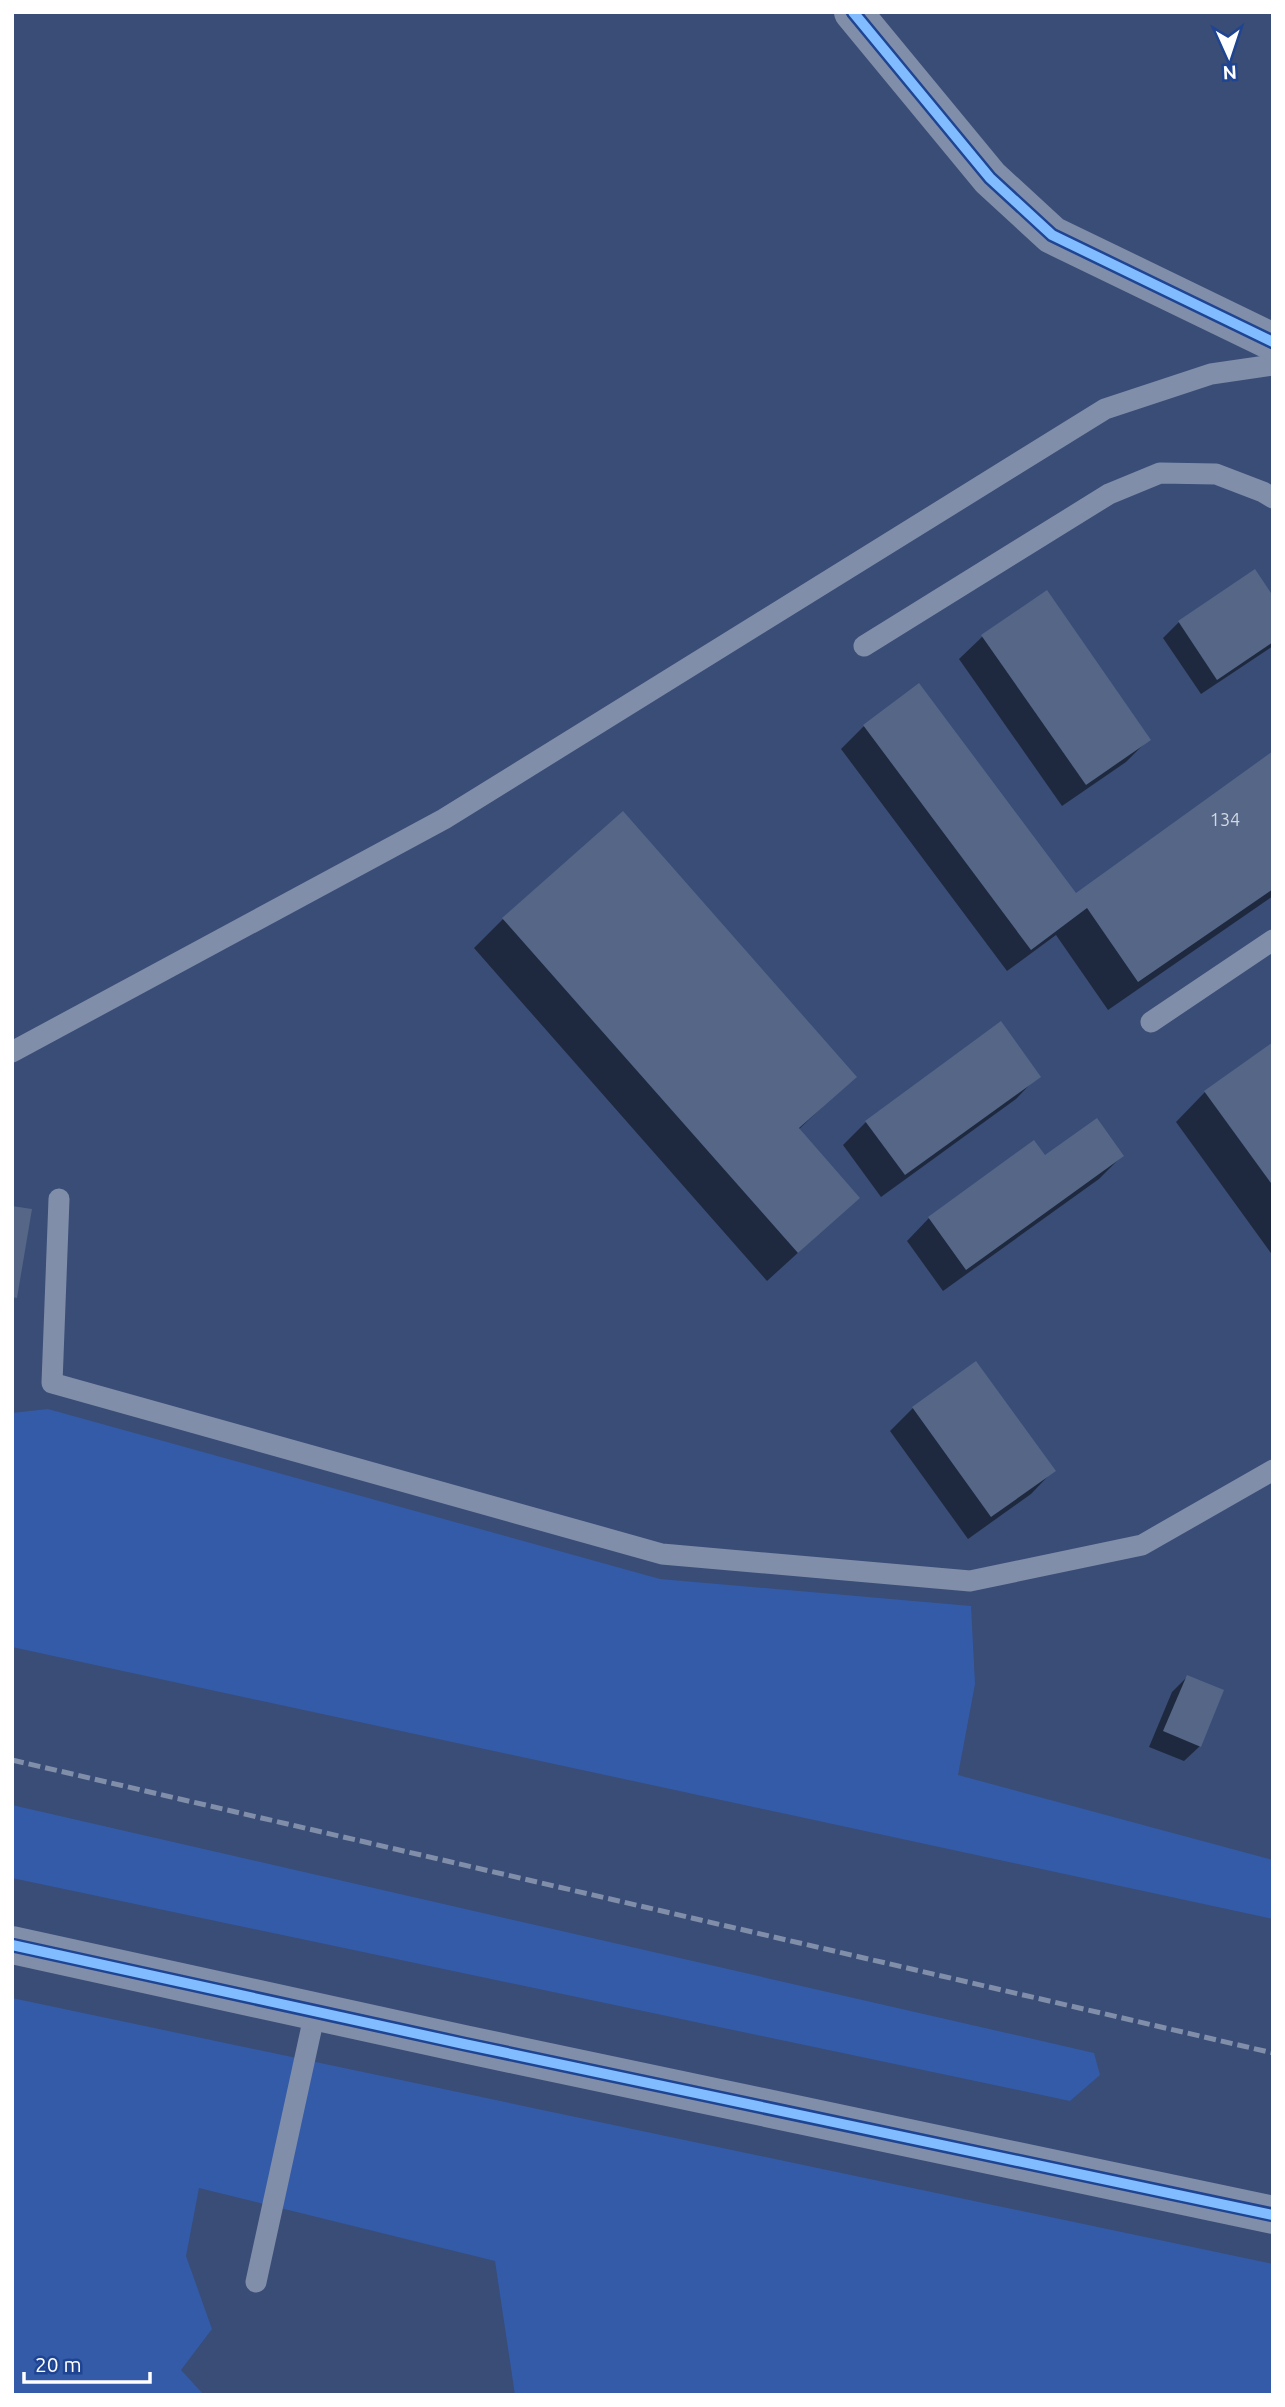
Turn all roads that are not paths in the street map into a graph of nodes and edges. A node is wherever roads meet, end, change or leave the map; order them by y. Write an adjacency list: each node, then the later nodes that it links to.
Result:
1 (853, 12): 2 (street)
2 (1273, 342)
3 (1273, 365): 8 (lane)
4 (1273, 498): 5 (lane)
5 (864, 646)
6 (1273, 940): 7 (lane)
7 (1151, 1022)
8 (12, 1052)
9 (59, 1199): 10 (lane)
10 (1273, 1470)
11 (12, 1945): 12 (street)
12 (315, 2012): 13 (street); 14 (lane)
13 (1273, 2215)
14 (256, 2282)

